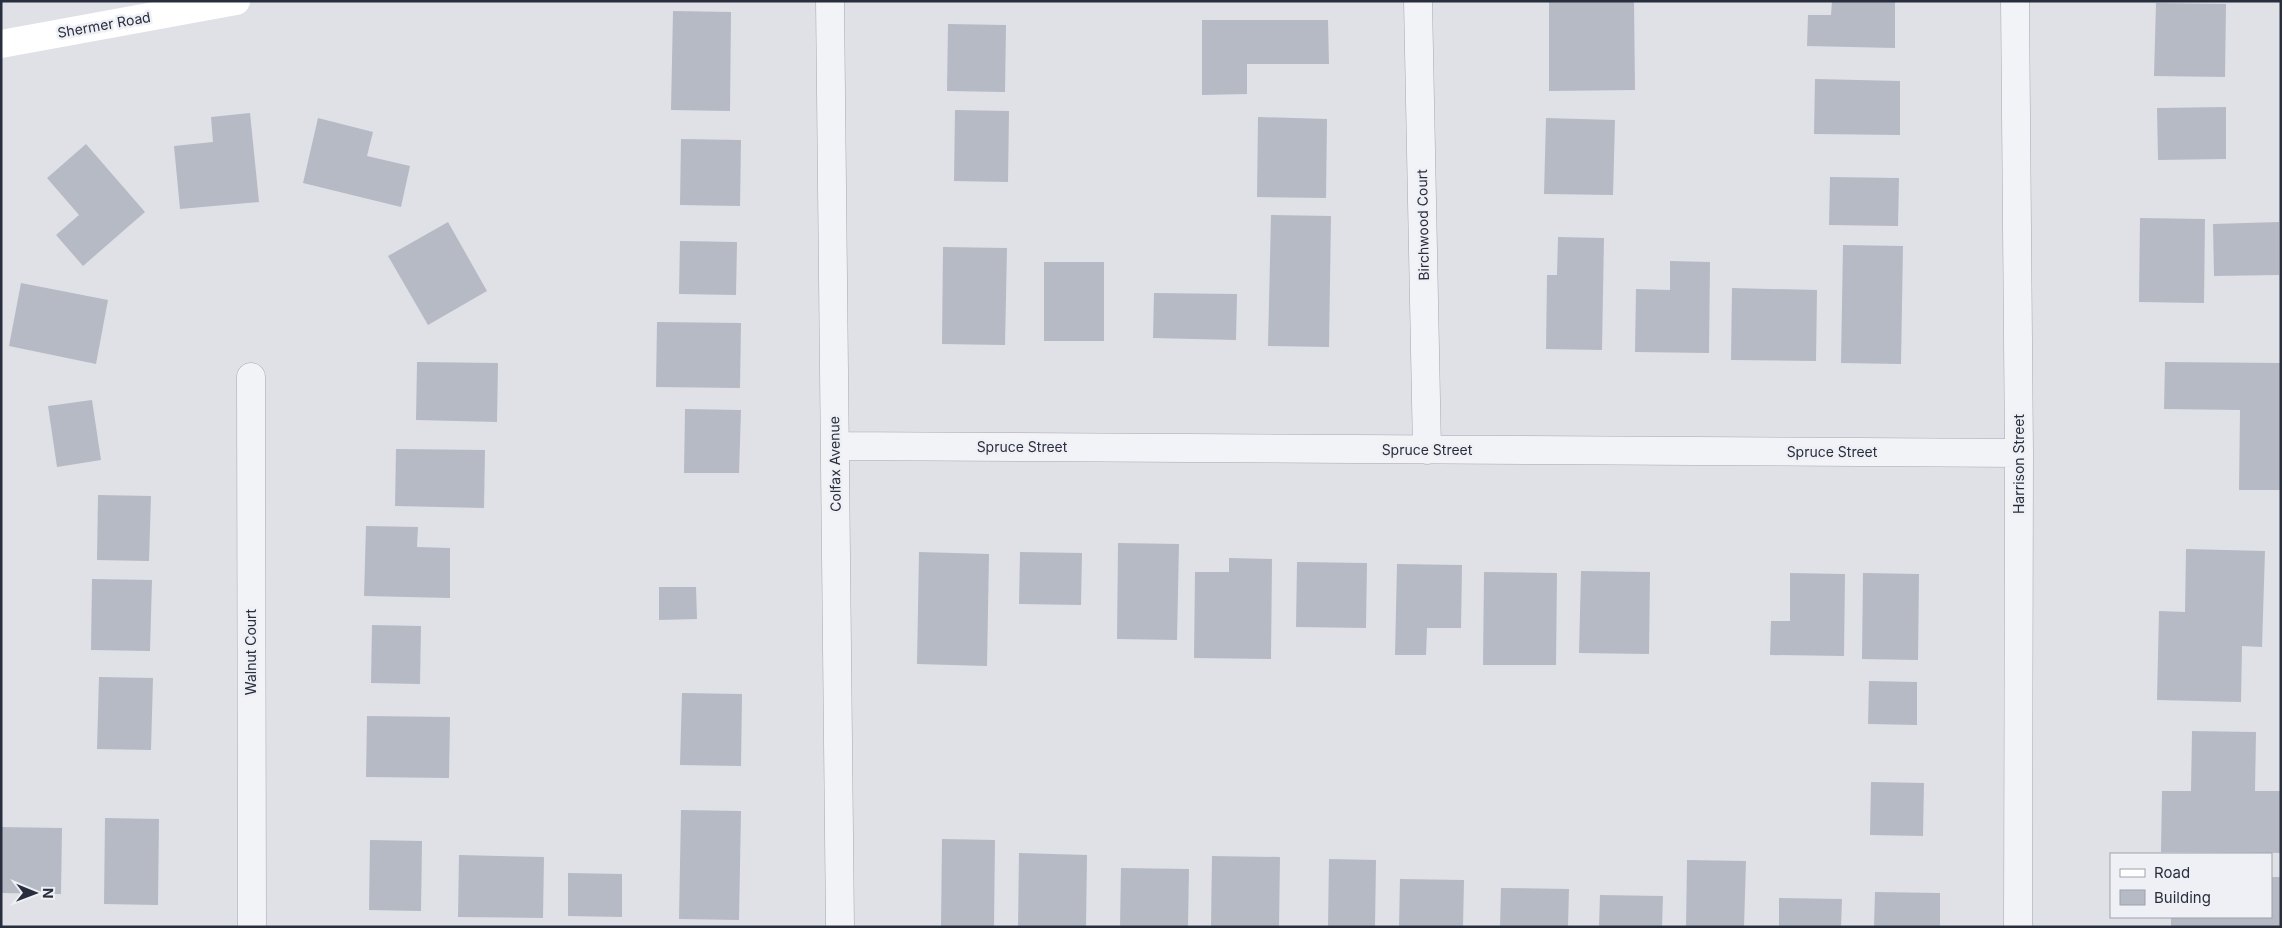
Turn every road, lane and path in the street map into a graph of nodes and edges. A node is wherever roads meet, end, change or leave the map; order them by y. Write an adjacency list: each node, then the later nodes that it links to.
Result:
1 (236, 1): 5 (main road, Shermer Road)
2 (830, 1): 7 (street, Colfax Avenue)
3 (1418, 1): 8 (street, Birchwood Court)
4 (2015, 1): 9 (street, Harrison Street)
5 (1, 44)
6 (251, 377): 10 (street, Walnut Court)
7 (835, 446): 8 (street, Spruce Street); 11 (street, Colfax Avenue)
8 (1427, 450): 9 (street, Spruce Street)
9 (2019, 453): 12 (street, Harrison Street)
10 (252, 927)
11 (840, 927)
12 (2018, 927)

